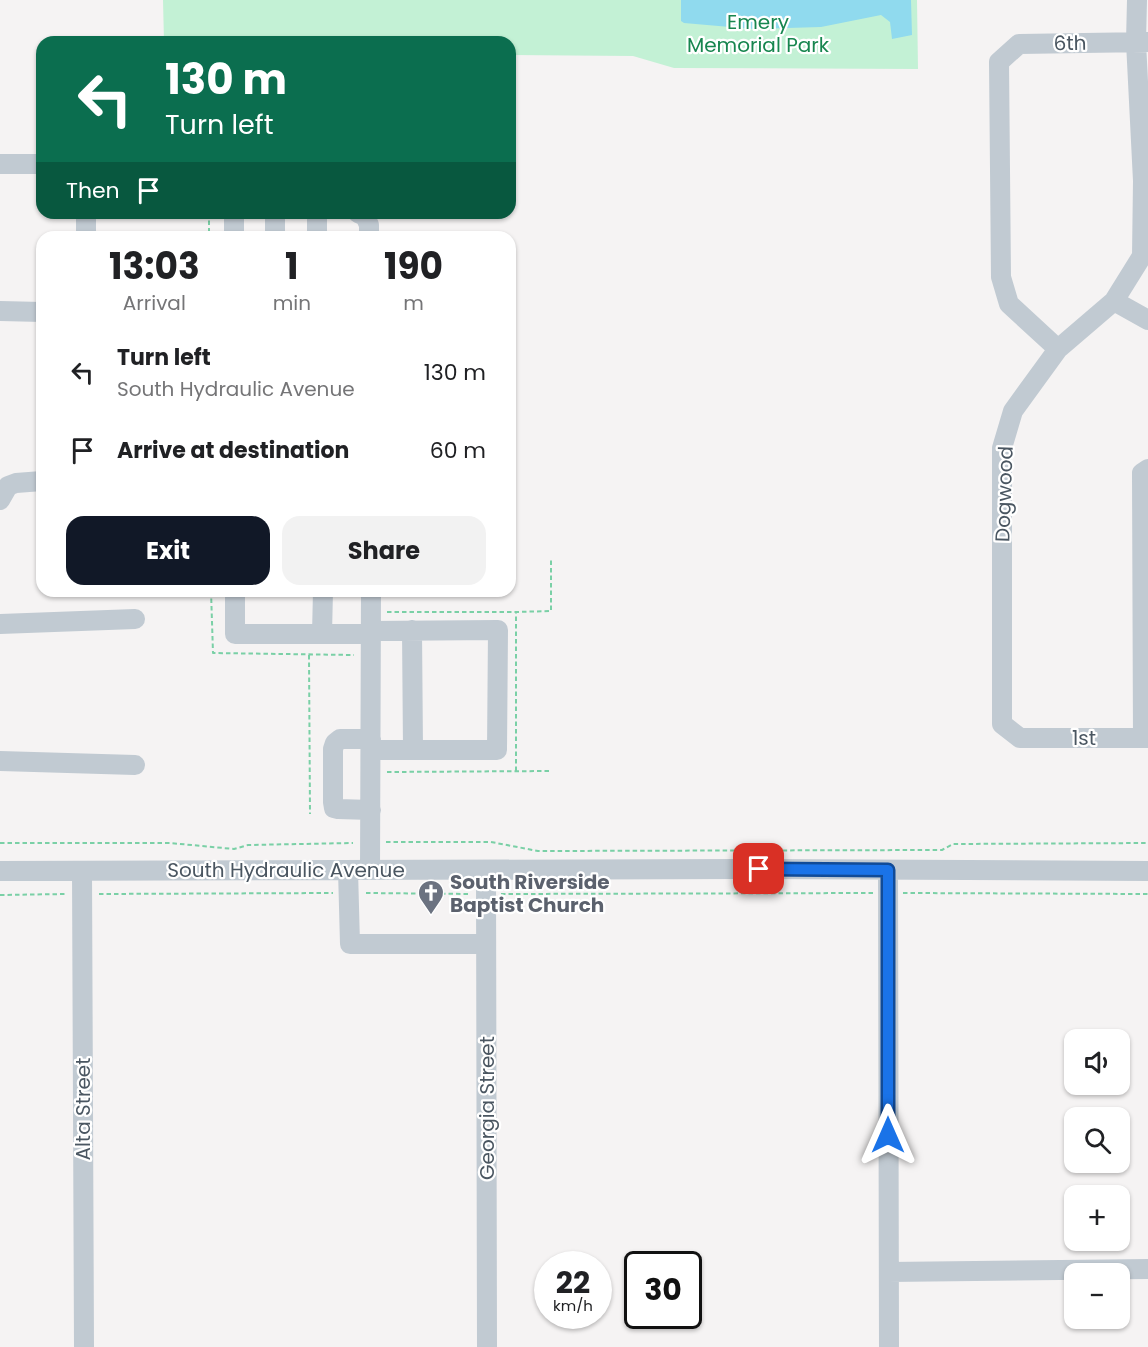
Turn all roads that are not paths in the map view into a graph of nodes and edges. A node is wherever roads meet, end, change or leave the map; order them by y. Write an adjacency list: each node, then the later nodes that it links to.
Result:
1 (1137, 0): 2 (street)
2 (1142, 42): 5 (street); 10 (street, 6th)
3 (0, 164): 4 (street)
4 (36, 164)
5 (1145, 182): 6 (street)
6 (1114, 302): 9 (street); 10 (street)
7 (0, 311): 8 (street)
8 (36, 312)
9 (1148, 320)
10 (1058, 349): 23 (street, Dogwood)
11 (1145, 471): 17 (street)
12 (36, 481): 13 (street)
13 (0, 500)
14 (235, 597): 22 (street)
15 (322, 597): 22 (street)
16 (371, 597): 21 (street)
17 (1145, 602): 24 (street)
18 (135, 620): 19 (street)
19 (0, 624)
20 (412, 630): 21 (street); 26 (street); 26 (street)
21 (371, 632): 22 (street); 25 (street)
22 (322, 634)
23 (1020, 738): 24 (street, 1st)
24 (1146, 738)
25 (371, 744): 26 (street); 29 (street); 29 (street)
26 (413, 750)
27 (0, 761): 28 (street)
28 (135, 765)
29 (370, 810): 33 (street)
30 (0, 870): 31 (street, South Hydraulic Avenue)
31 (82, 870): 32 (street, South Hydraulic Avenue); 40 (street, Alta Street)
32 (348, 870): 33 (street, South Hydraulic Avenue); 37 (street)
33 (370, 870): 34 (street, South Hydraulic Avenue)
34 (486, 870): 35 (street, South Hydraulic Avenue); 37 (street, Georgia Street)
35 (888, 870): 36 (street, South Hydraulic Avenue); 39 (street)
36 (1148, 871)
37 (486, 944): 41 (street, Georgia Street)
38 (1148, 1269): 39 (street)
39 (889, 1272): 42 (street)
40 (84, 1347)
41 (487, 1347)
42 (889, 1347)

